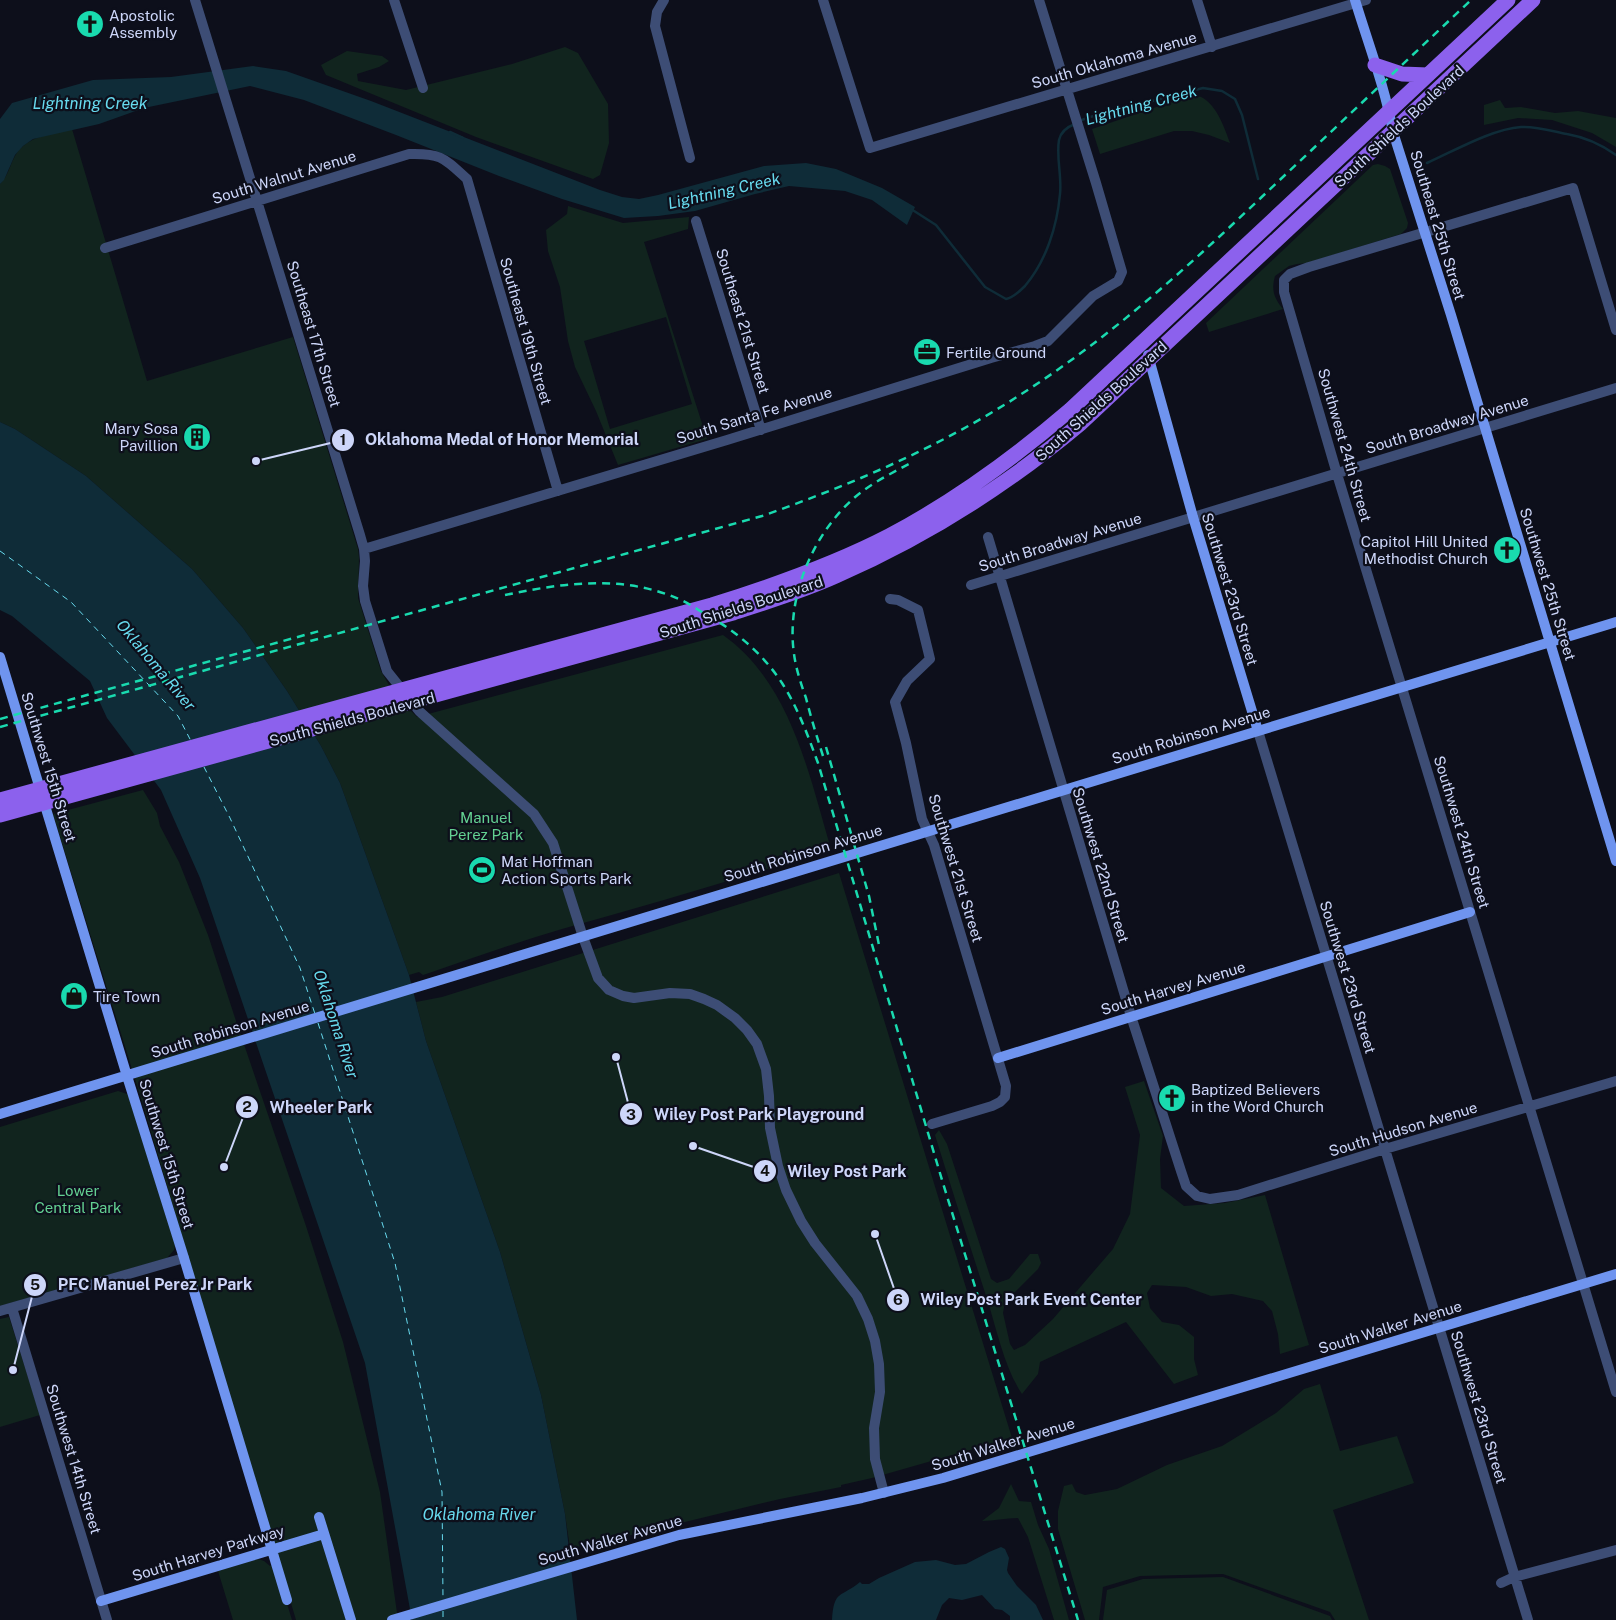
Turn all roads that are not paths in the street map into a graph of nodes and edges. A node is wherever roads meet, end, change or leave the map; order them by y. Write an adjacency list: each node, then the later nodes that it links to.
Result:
1 (195, 0): 21 (street, Southeast 17th Street)
2 (394, 0): 15 (street)
3 (664, 0): 19 (street)
4 (823, 0): 16 (street, South Oklahoma Avenue)
5 (1039, 0): 16 (street)
6 (1197, 0): 12 (street)
7 (1366, 0): 9 (street, South Oklahoma Avenue)
8 (1533, 0): 11 (main road, South Shields Boulevard)
9 (1355, 2): 12 (street, South Oklahoma Avenue); 13 (main road, Southeast 25th Street)
10 (1505, 3): 11 (main road); 14 (main road, South Shields Boulevard)
11 (1514, 18): 18 (main road, South Shields Boulevard)
12 (1212, 46): 16 (street, South Oklahoma Avenue)
13 (1375, 65): 14 (main road); 17 (main road, Southeast 25th Street)
14 (1428, 75): 17 (main road, South Shields Boulevard)
15 (423, 88)
16 (1066, 89): 31 (street, South Santa Fe Avenue)
17 (1390, 112): 18 (main road, Southeast 25th Street); 27 (main road, South Shields Boulevard)
18 (1393, 132): 23 (main road, Southeast 25th Street); 28 (main road, South Shields Boulevard)
19 (690, 158)
20 (467, 179): 21 (street, South Walnut Avenue); 33 (street, Southeast 19th Street)
21 (257, 201): 24 (street, South Walnut Avenue); 37 (street, Southeast 17th Street)
22 (696, 221): 31 (street, Southeast 21st Street)
23 (1425, 233): 25 (main road, Southeast 25th Street); 26 (street); 32 (street, Southwest 24th Street)
24 (105, 248)
25 (1451, 315): 30 (main road, Southwest 25th Street)
26 (1616, 330)
27 (1144, 341): 28 (main road, Southwest 23rd Street); 34 (main road, South Shields Boulevard)
28 (1149, 360): 34 (main road, South Shields Boulevard); 35 (main road, Southwest 23rd Street)
29 (1616, 388): 30 (street, South Broadway Avenue)
30 (1484, 428): 32 (street, South Broadway Avenue); 42 (main road, Southwest 25th Street)
31 (761, 430): 33 (street, South Santa Fe Avenue)
32 (1337, 474): 35 (street, South Broadway Avenue); 44 (street, Southwest 24th Street)
33 (558, 491): 37 (street, South Santa Fe Avenue)
34 (944, 512): 47 (main road, South Shields Boulevard)
35 (1193, 518): 38 (street, South Broadway Avenue); 45 (main road, Southwest 23rd Street)
36 (988, 537): 38 (street, Southwest 22nd Street)
37 (364, 549): 51 (street, Southeast 17th Street)
38 (999, 576): 39 (street, South Broadway Avenue); 46 (street, Southwest 22nd Street)
39 (971, 585)
40 (890, 599): 48 (street, Southwest 21st Street)
41 (1616, 622): 42 (main road, South Robinson Avenue)
42 (1550, 642): 44 (main road, South Robinson Avenue); 49 (main road, Southwest 25th Street)
43 (0, 659): 55 (main road, Southwest 15th Street)
44 (1402, 687): 45 (main road, South Robinson Avenue); 50 (street, Southwest 24th Street)
45 (1258, 730): 46 (main road, South Robinson Avenue); 52 (street, Southwest 23rd Street)
46 (1064, 790): 48 (main road, South Robinson Avenue); 53 (street, Southwest 22nd Street)
47 (2, 807)
48 (928, 831): 51 (main road, South Robinson Avenue); 54 (street, Southwest 21st Street)
49 (1616, 861)
50 (1470, 912): 52 (main road, South Harvey Avenue); 57 (street, Southwest 24th Street)
51 (583, 937): 55 (main road, South Robinson Avenue); 69 (street, Southeast 17th Street)
52 (1326, 956): 53 (main road, South Harvey Avenue); 60 (street, Southwest 23rd Street)
53 (1131, 1016): 54 (main road, South Harvey Avenue); 61 (street, Southwest 22nd Street)
54 (998, 1058): 59 (street)
55 (127, 1076): 58 (main road, South Robinson Avenue); 62 (main road, Southwest 15th Street)
56 (1616, 1080): 57 (street, South Hudson Avenue)
57 (1530, 1107): 60 (street, South Hudson Avenue); 64 (street, Southwest 24th Street)
58 (0, 1114)
59 (932, 1124)
60 (1385, 1149): 61 (street, South Hudson Avenue); 67 (street, Southwest 23rd Street)
61 (1197, 1196)
62 (184, 1258): 65 (street); 72 (main road, Southwest 15th Street)
63 (1616, 1274): 64 (main road, South Walker Avenue)
64 (1583, 1284): 67 (main road, South Walker Avenue); 68 (street, Southwest 24th Street)
65 (12, 1308): 66 (street); 77 (street, Southwest 14th Street)
66 (0, 1311)
67 (1439, 1328): 69 (main road, South Walker Avenue); 74 (street, Southwest 23rd Street)
68 (1616, 1392)
69 (884, 1493): 80 (main road, South Walker Avenue)
70 (319, 1517): 71 (main road)
71 (324, 1534): 72 (main road, South Harvey Parkway); 79 (main road)
72 (271, 1550): 76 (main road, Southwest 15th Street); 77 (main road, South Harvey Parkway)
73 (1616, 1550): 74 (street)
74 (1514, 1577): 75 (street); 81 (street, Southwest 23rd Street)
75 (1501, 1583)
76 (286, 1600)
77 (101, 1601): 78 (street, Southwest 14th Street)
78 (107, 1620)
79 (351, 1620)
80 (392, 1620)
81 (1528, 1620)

